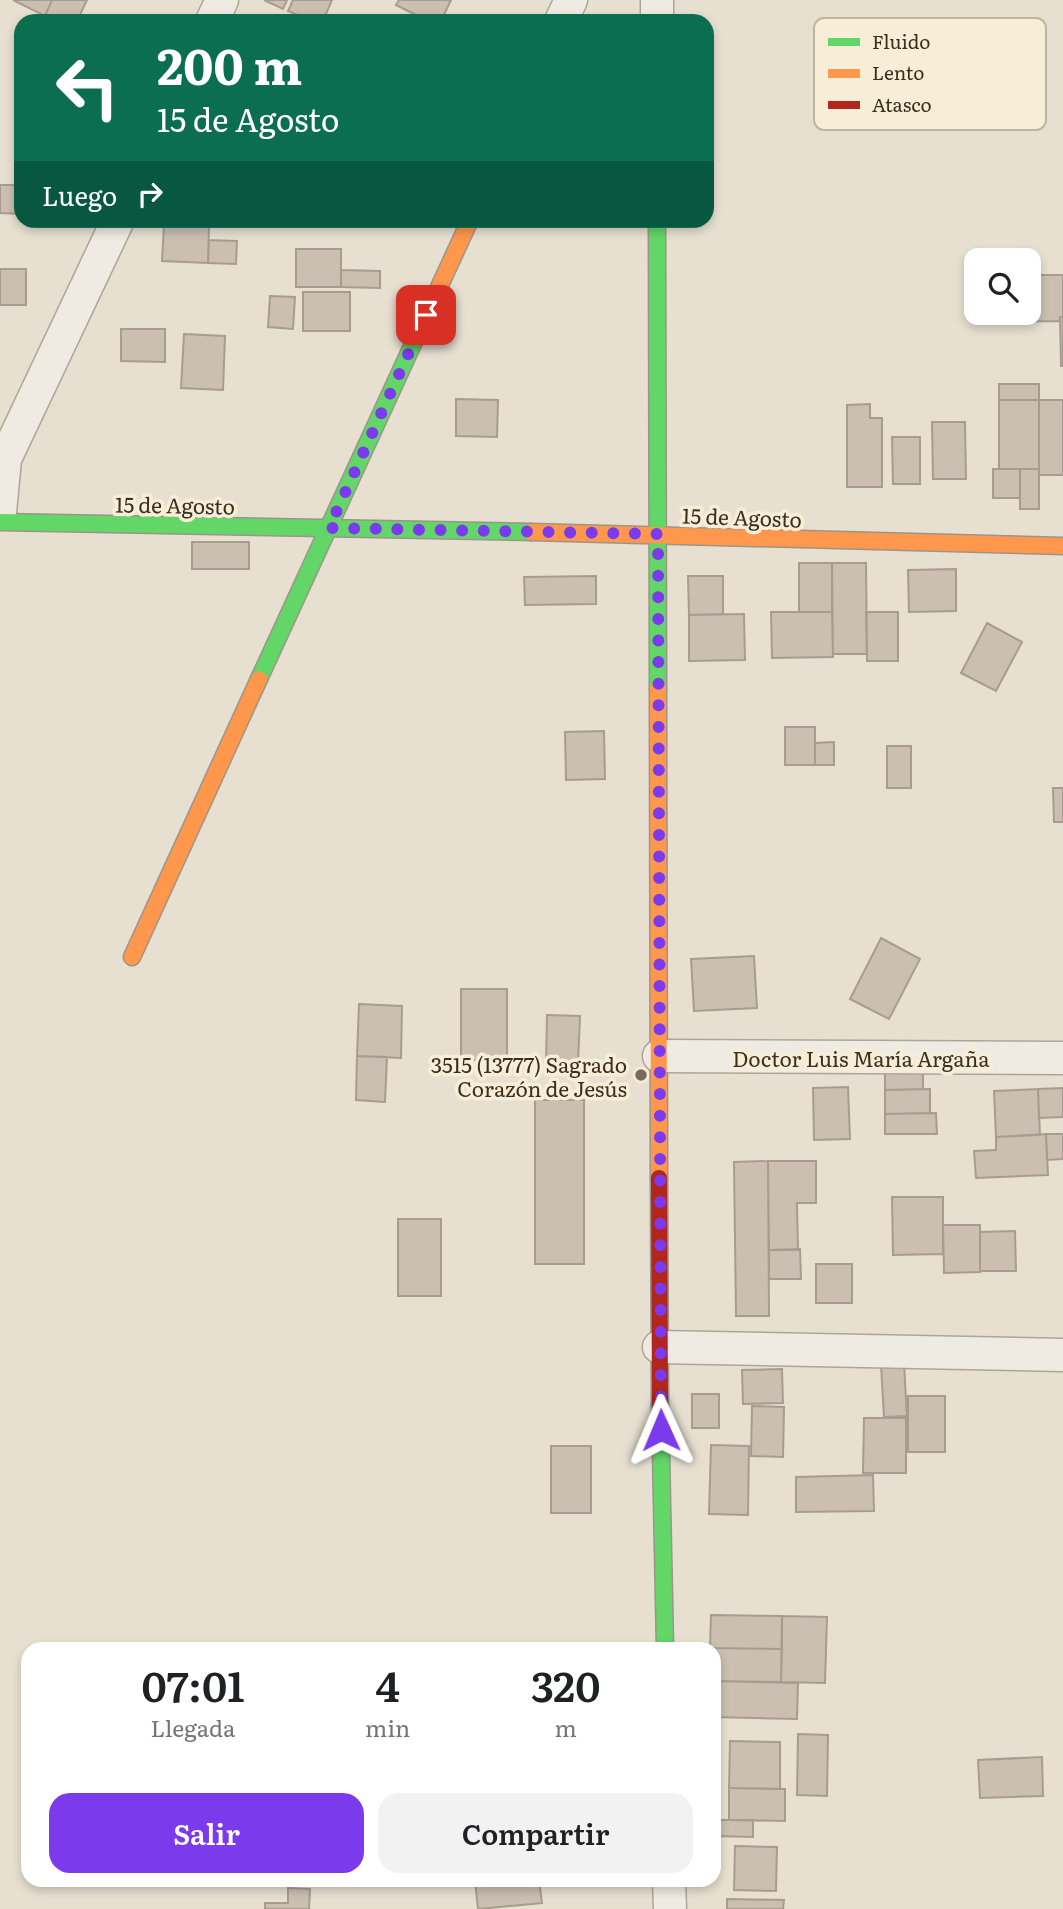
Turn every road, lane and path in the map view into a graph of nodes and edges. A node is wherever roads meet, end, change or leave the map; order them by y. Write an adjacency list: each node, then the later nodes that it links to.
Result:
1 (114, 228): 4 (street)
2 (466, 228): 6 (street)
3 (657, 228): 7 (street)
4 (0, 512)
5 (0, 522): 6 (street, 15 de Agosto)
6 (329, 528): 7 (street, 15 de Agosto); 9 (street)
7 (658, 534): 8 (street, 15 de Agosto); 10 (street)
8 (1063, 546)
9 (132, 957)
10 (659, 1056): 11 (street, Doctor Luis María Argaña); 12 (street)
11 (1063, 1058)
12 (659, 1348): 13 (street); 14 (street)
13 (1063, 1355)
14 (665, 1642)
15 (670, 1887): 16 (street)
16 (670, 1909)

